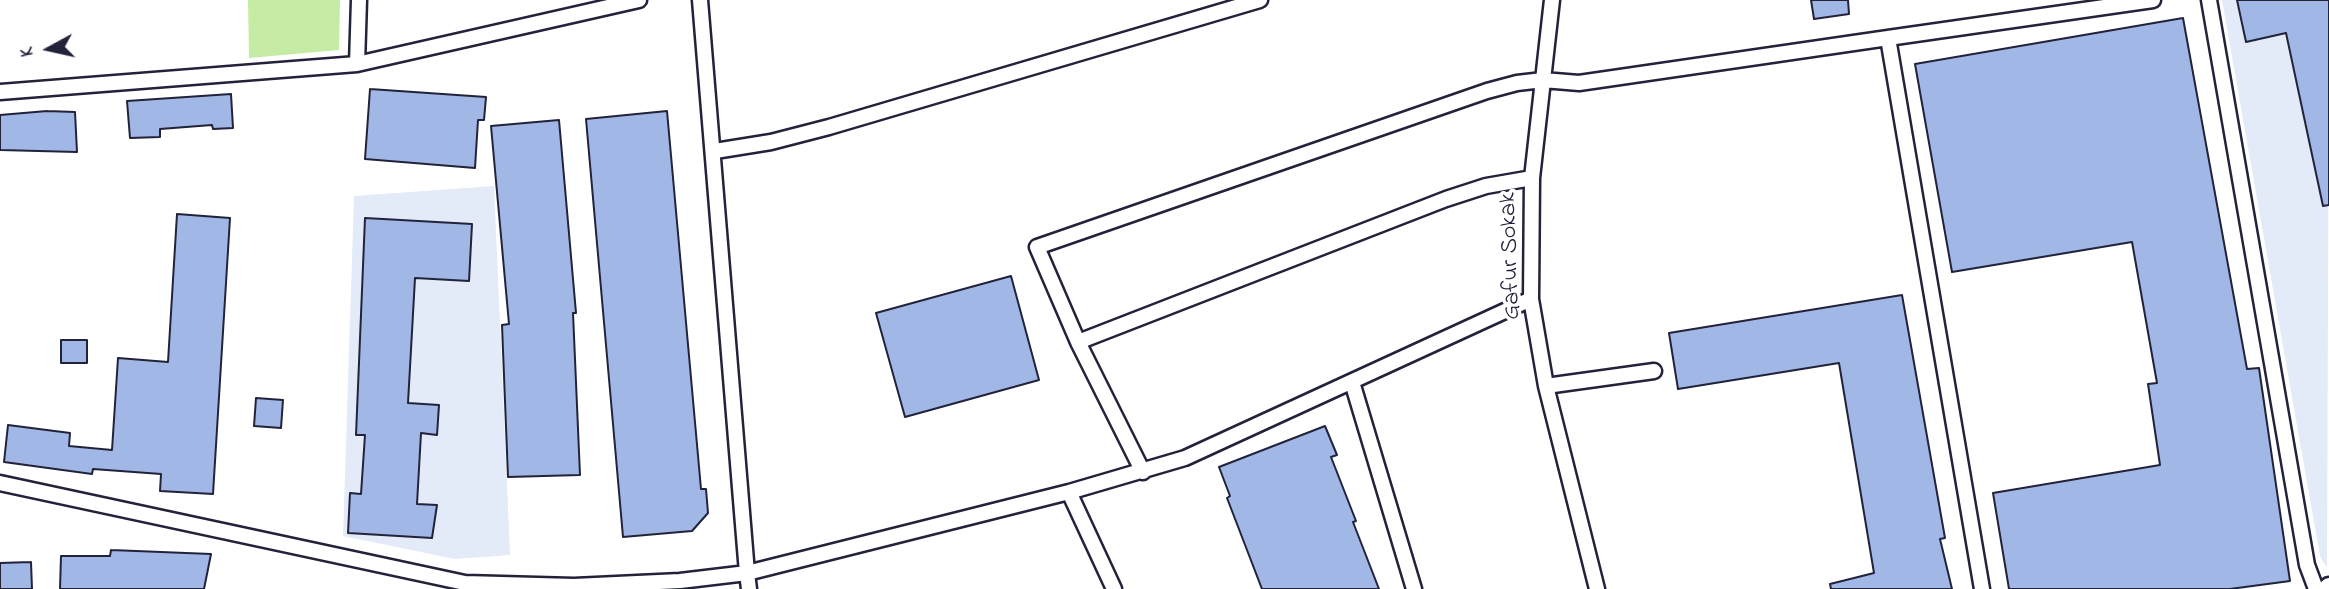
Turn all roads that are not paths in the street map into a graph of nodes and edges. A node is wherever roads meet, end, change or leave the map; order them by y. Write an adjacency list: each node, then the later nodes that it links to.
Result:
1 (359, 0): 9 (street)
2 (639, 0): 9 (street)
3 (701, 0): 12 (street)
4 (1260, 0): 12 (street)
5 (1552, 0): 10 (street, Gafur Sokak)
6 (2153, 0): 8 (street)
7 (2209, 0): 28 (street)
8 (1888, 38): 10 (street); 27 (street)
9 (357, 64): 11 (street)
10 (1543, 80): 13 (street, Gafur Sokak); 15 (street)
11 (0, 92)
12 (715, 151): 22 (street)
13 (1532, 178): 14 (street, Gafur Sokak); 15 (street)
14 (1531, 299): 17 (street); 18 (street, Gafur Sokak)
15 (1078, 342): 19 (street)
16 (1654, 371): 18 (street)
17 (1352, 382): 19 (street); 25 (street)
18 (1546, 386): 26 (street, Gafur Sokak)
19 (1143, 472): 21 (street)
20 (0, 482): 22 (street)
21 (1069, 492): 22 (street); 24 (street)
22 (747, 573): 23 (street)
23 (749, 589)
24 (1114, 589)
25 (1414, 589)
26 (1597, 589)
27 (1982, 589)
28 (2316, 589)

